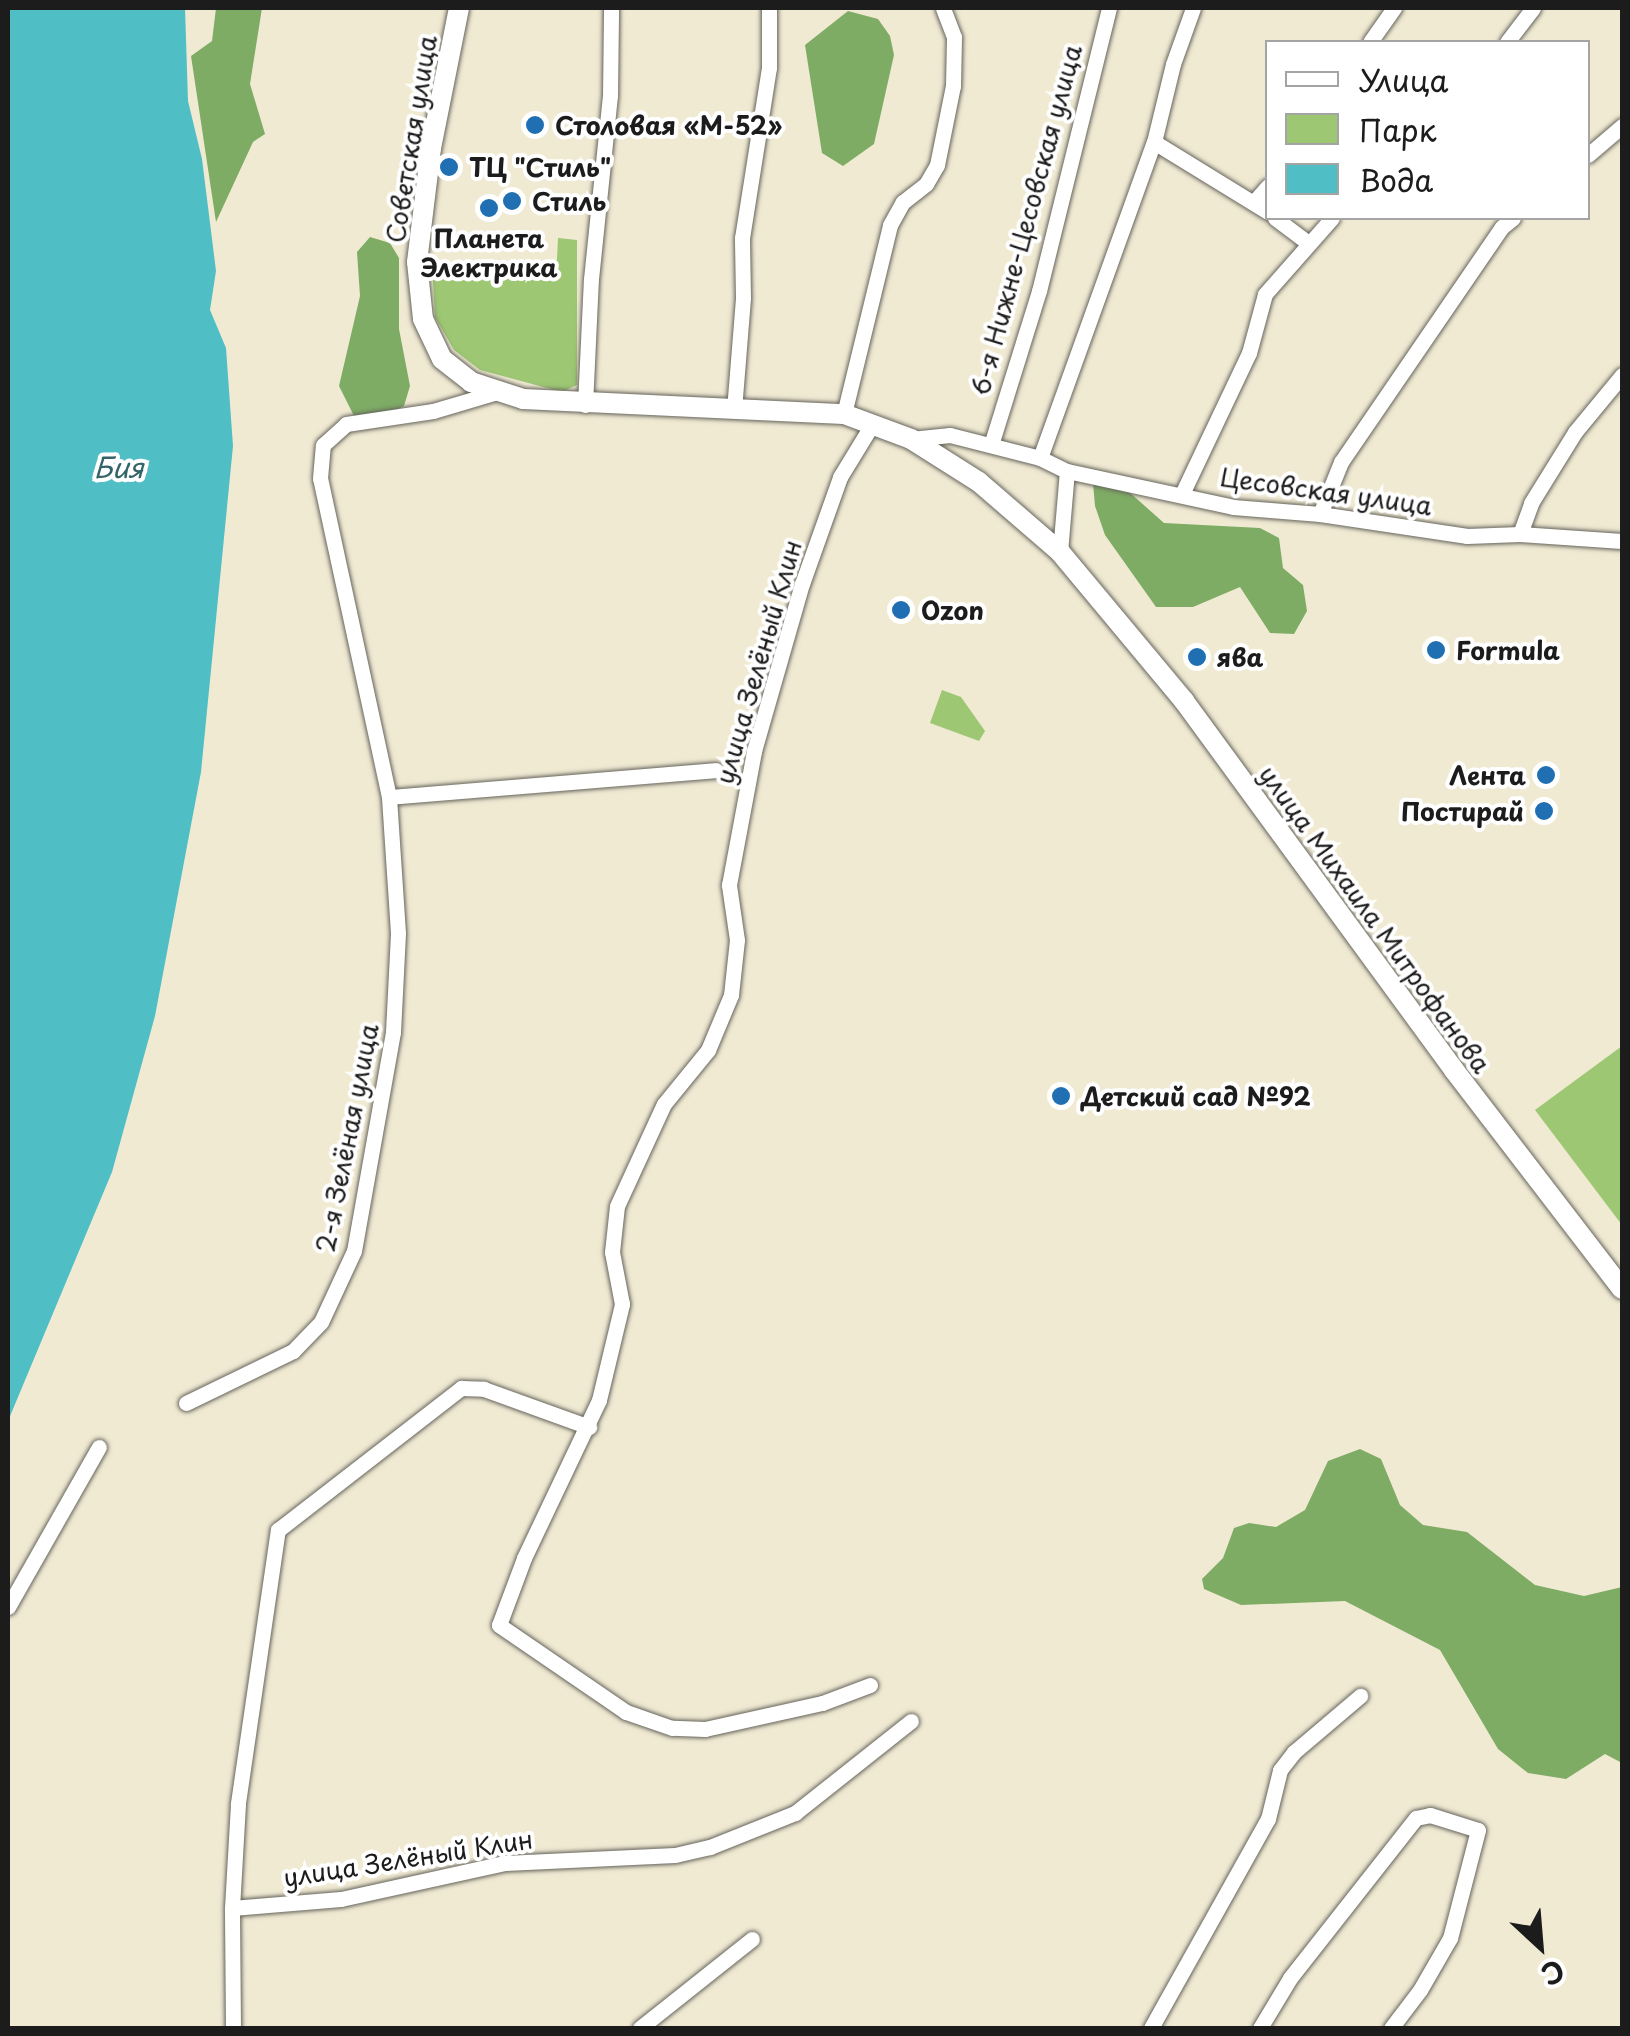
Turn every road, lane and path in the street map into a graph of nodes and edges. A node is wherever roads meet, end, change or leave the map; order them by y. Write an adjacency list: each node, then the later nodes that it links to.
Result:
1 (459, 8): 20 (main road, Советская улица)
2 (611, 8): 21 (street)
3 (768, 8): 22 (street)
4 (944, 8): 23 (street)
5 (1108, 8): 26 (street, 6-я Нижне-Цесовская улица)
6 (1193, 8): 12 (street)
7 (1394, 8): 9 (street)
8 (1533, 8): 10 (street)
9 (1371, 40)
10 (1509, 40)
11 (1622, 126): 13 (street)
12 (1154, 142): 14 (street); 27 (street)
13 (1590, 154)
14 (1261, 207)
15 (1278, 220): 18 (street)
16 (1330, 220): 18 (street)
17 (1511, 220): 30 (street)
18 (1306, 242): 29 (street)
19 (1622, 375): 31 (street)
20 (494, 392): 21 (main road, Советская улица); 35 (street, 2-я Зелёная улица)
21 (584, 405): 22 (main road, улица Михаила Митрофанова)
22 (734, 410): 23 (main road, улица Михаила Митрофанова)
23 (844, 414): 24 (main road, улица Михаила Митрофанова)
24 (874, 423): 25 (main road, улица Михаила Митрофанова); 39 (street, улица Зелёный Клин)
25 (911, 439): 26 (street, Цесовская улица); 33 (main road, улица Михаила Митрофанова)
26 (990, 444): 27 (street, Цесовская улица)
27 (1040, 458): 28 (street, Цесовская улица)
28 (1067, 470): 29 (street, Цесовская улица); 33 (street)
29 (1182, 494): 30 (street, Цесовская улица)
30 (1320, 514): 31 (street, Цесовская улица)
31 (1520, 534): 32 (street, Цесовская улица)
32 (1622, 541)
33 (1060, 552): 36 (main road, улица Михаила Митрофанова)
34 (716, 770): 35 (street)
35 (389, 798): 38 (street, 2-я Зелёная улица)
36 (1616, 1268): 37 (main road, улица Михаила Митрофанова)
37 (1622, 1289)
38 (186, 1403)
39 (589, 1427): 42 (street, улица Зелёный Клин); 45 (street)
40 (99, 1446): 41 (street)
41 (8, 1608)
42 (870, 1685)
43 (1360, 1696): 49 (street)
44 (911, 1720): 45 (street, улица Зелёный Клин)
45 (232, 1908): 47 (street)
46 (752, 1939): 48 (street)
47 (232, 2028)
48 (640, 2028)
49 (1150, 2028)
50 (1260, 2028): 51 (street)
51 (1390, 2028)

